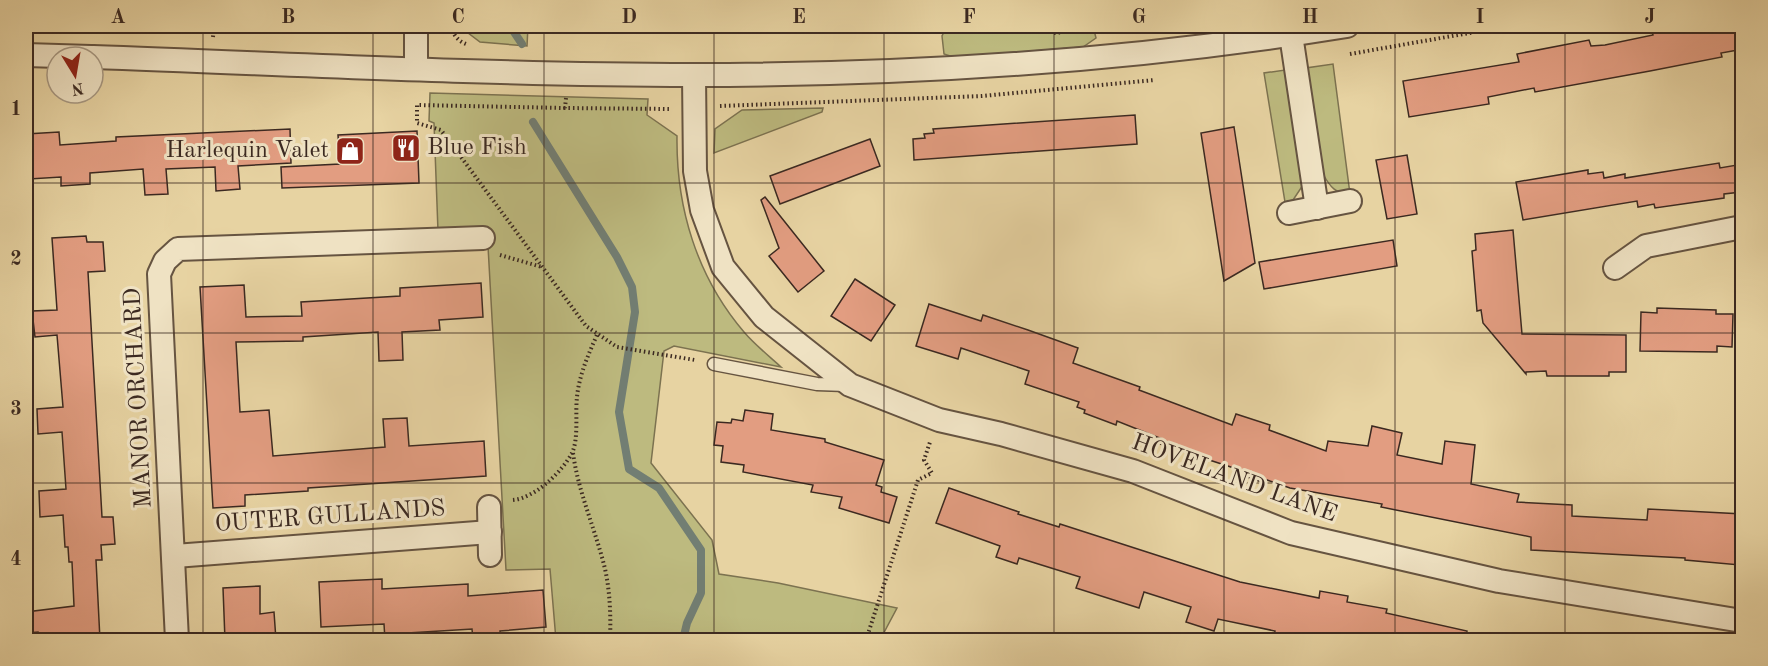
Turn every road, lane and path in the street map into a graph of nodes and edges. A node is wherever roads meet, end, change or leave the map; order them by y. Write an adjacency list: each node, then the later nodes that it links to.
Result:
1 (417, 26): 9 (street)
2 (452, 26): 4 (path)
3 (1347, 26): 5 (street)
4 (452, 32)
5 (1291, 35): 10 (street); 13 (street)
6 (26, 55): 7 (street)
7 (45, 56)
8 (105, 57): 9 (street)
9 (416, 69): 10 (street)
10 (694, 75): 21 (street)
11 (565, 108): 17 (path)
12 (1350, 201): 13 (street)
13 (1317, 208): 14 (street)
14 (1289, 213)
15 (1743, 227): 18 (street)
16 (483, 237): 17 (path); 27 (street, MANOR ORCHARD)
17 (542, 267): 19 (path)
18 (1615, 268)
19 (597, 335): 20 (path); 23 (path)
20 (714, 364): 21 (lane, HOVELAND LANE)
21 (850, 385): 22 (street, HOVELAND LANE)
22 (939, 420): 28 (street, HOVELAND LANE); 31 (path)
23 (573, 452): 24 (path); 30 (path)
24 (489, 507): 25 (street)
25 (490, 532): 26 (street); 27 (street, OUTER GULLANDS)
26 (490, 555)
27 (175, 556): 29 (street, MANOR ORCHARD)
28 (1743, 621)
29 (177, 640)
30 (610, 640)
31 (866, 640)

